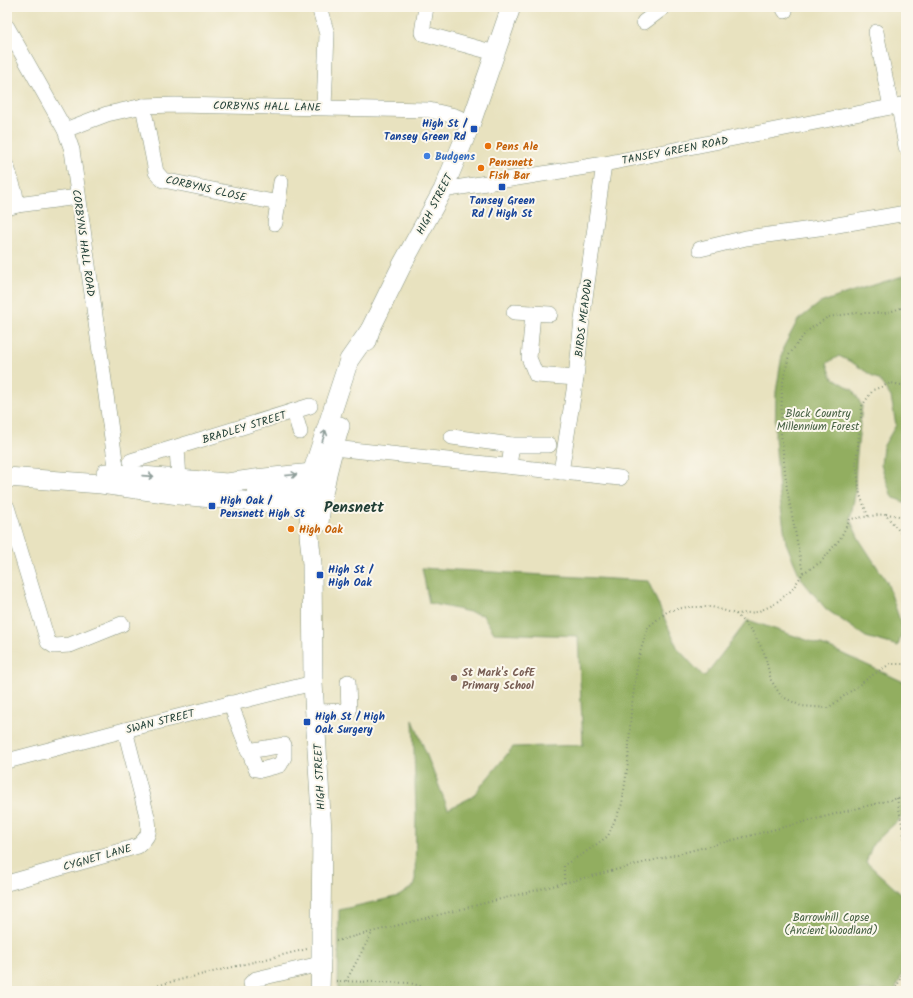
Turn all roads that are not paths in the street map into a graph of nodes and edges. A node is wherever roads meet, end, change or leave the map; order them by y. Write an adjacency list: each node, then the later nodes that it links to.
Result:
1 (319, 7): 11 (street)
2 (426, 7): 8 (street)
3 (512, 7): 8 (main road, HIGH STREET)
4 (664, 7): 5 (street)
5 (644, 22)
6 (876, 32): 10 (street)
7 (8, 34): 13 (street, CORBYNS HALL ROAD)
8 (495, 53): 12 (main road, HIGH STREET)
9 (143, 106): 11 (street, CORBYNS HALL LANE); 13 (street, CORBYNS HALL LANE); 20 (street, CORBYNS CLOSE)
10 (899, 106): 14 (street); 15 (street, TANSEY GREEN ROAD)
11 (324, 107): 12 (street, CORBYNS HALL LANE)
12 (471, 122): 18 (main road, HIGH STREET)
13 (65, 130): 19 (street, CORBYNS HALL ROAD)
14 (906, 147)
15 (604, 164): 18 (street, TANSEY GREEN ROAD); 29 (street, BIRDS MEADOW)
16 (7, 167): 21 (street)
17 (281, 182): 20 (street)
18 (443, 190): 28 (main road, HIGH STREET)
19 (78, 197): 21 (street); 44 (street, CORBYNS HALL ROAD)
20 (278, 203): 23 (street)
21 (12, 206)
22 (906, 213): 24 (street)
23 (275, 223)
24 (700, 249)
25 (514, 312): 26 (street)
26 (533, 313): 27 (street); 29 (street)
27 (550, 314)
28 (370, 330): 37 (main road, HIGH STREET); 41 (main road, HIGH STREET, one-way to 28)
29 (576, 378): 40 (street, BIRDS MEADOW)
30 (310, 406): 31 (street, BRADLEY STREET)
31 (294, 411): 32 (street); 36 (street, BRADLEY STREET)
32 (300, 432)
33 (452, 437): 34 (street)
34 (512, 445): 35 (street); 39 (street)
35 (549, 445)
36 (177, 448): 38 (street, BRADLEY STREET); 46 (street)
37 (333, 448): 39 (street); 47 (main road, HIGH STREET)
38 (131, 461)
39 (509, 466): 40 (street)
40 (561, 472): 43 (street)
41 (312, 473): 45 (main road, one-way to 41); 47 (main road, HIGH STREET)
42 (7, 477): 44 (main road)
43 (620, 478)
44 (112, 482): 46 (main road)
45 (227, 483): 46 (main road); 47 (main road)
46 (179, 487): 47 (main road)
47 (315, 502): 50 (main road, HIGH STREET)
48 (7, 507): 49 (street)
49 (122, 624)
50 (313, 682): 52 (street, SWAN STREET); 53 (main road, HIGH STREET)
51 (348, 682): 53 (street)
52 (230, 703): 54 (street, SWAN STREET); 55 (street)
53 (316, 712): 58 (main road, HIGH STREET, bridge)
54 (125, 730): 56 (street, SWAN STREET); 57 (street, CYGNET LANE)
55 (248, 751)
56 (7, 761)
57 (7, 883)
58 (319, 968): 59 (street)
59 (252, 991)

